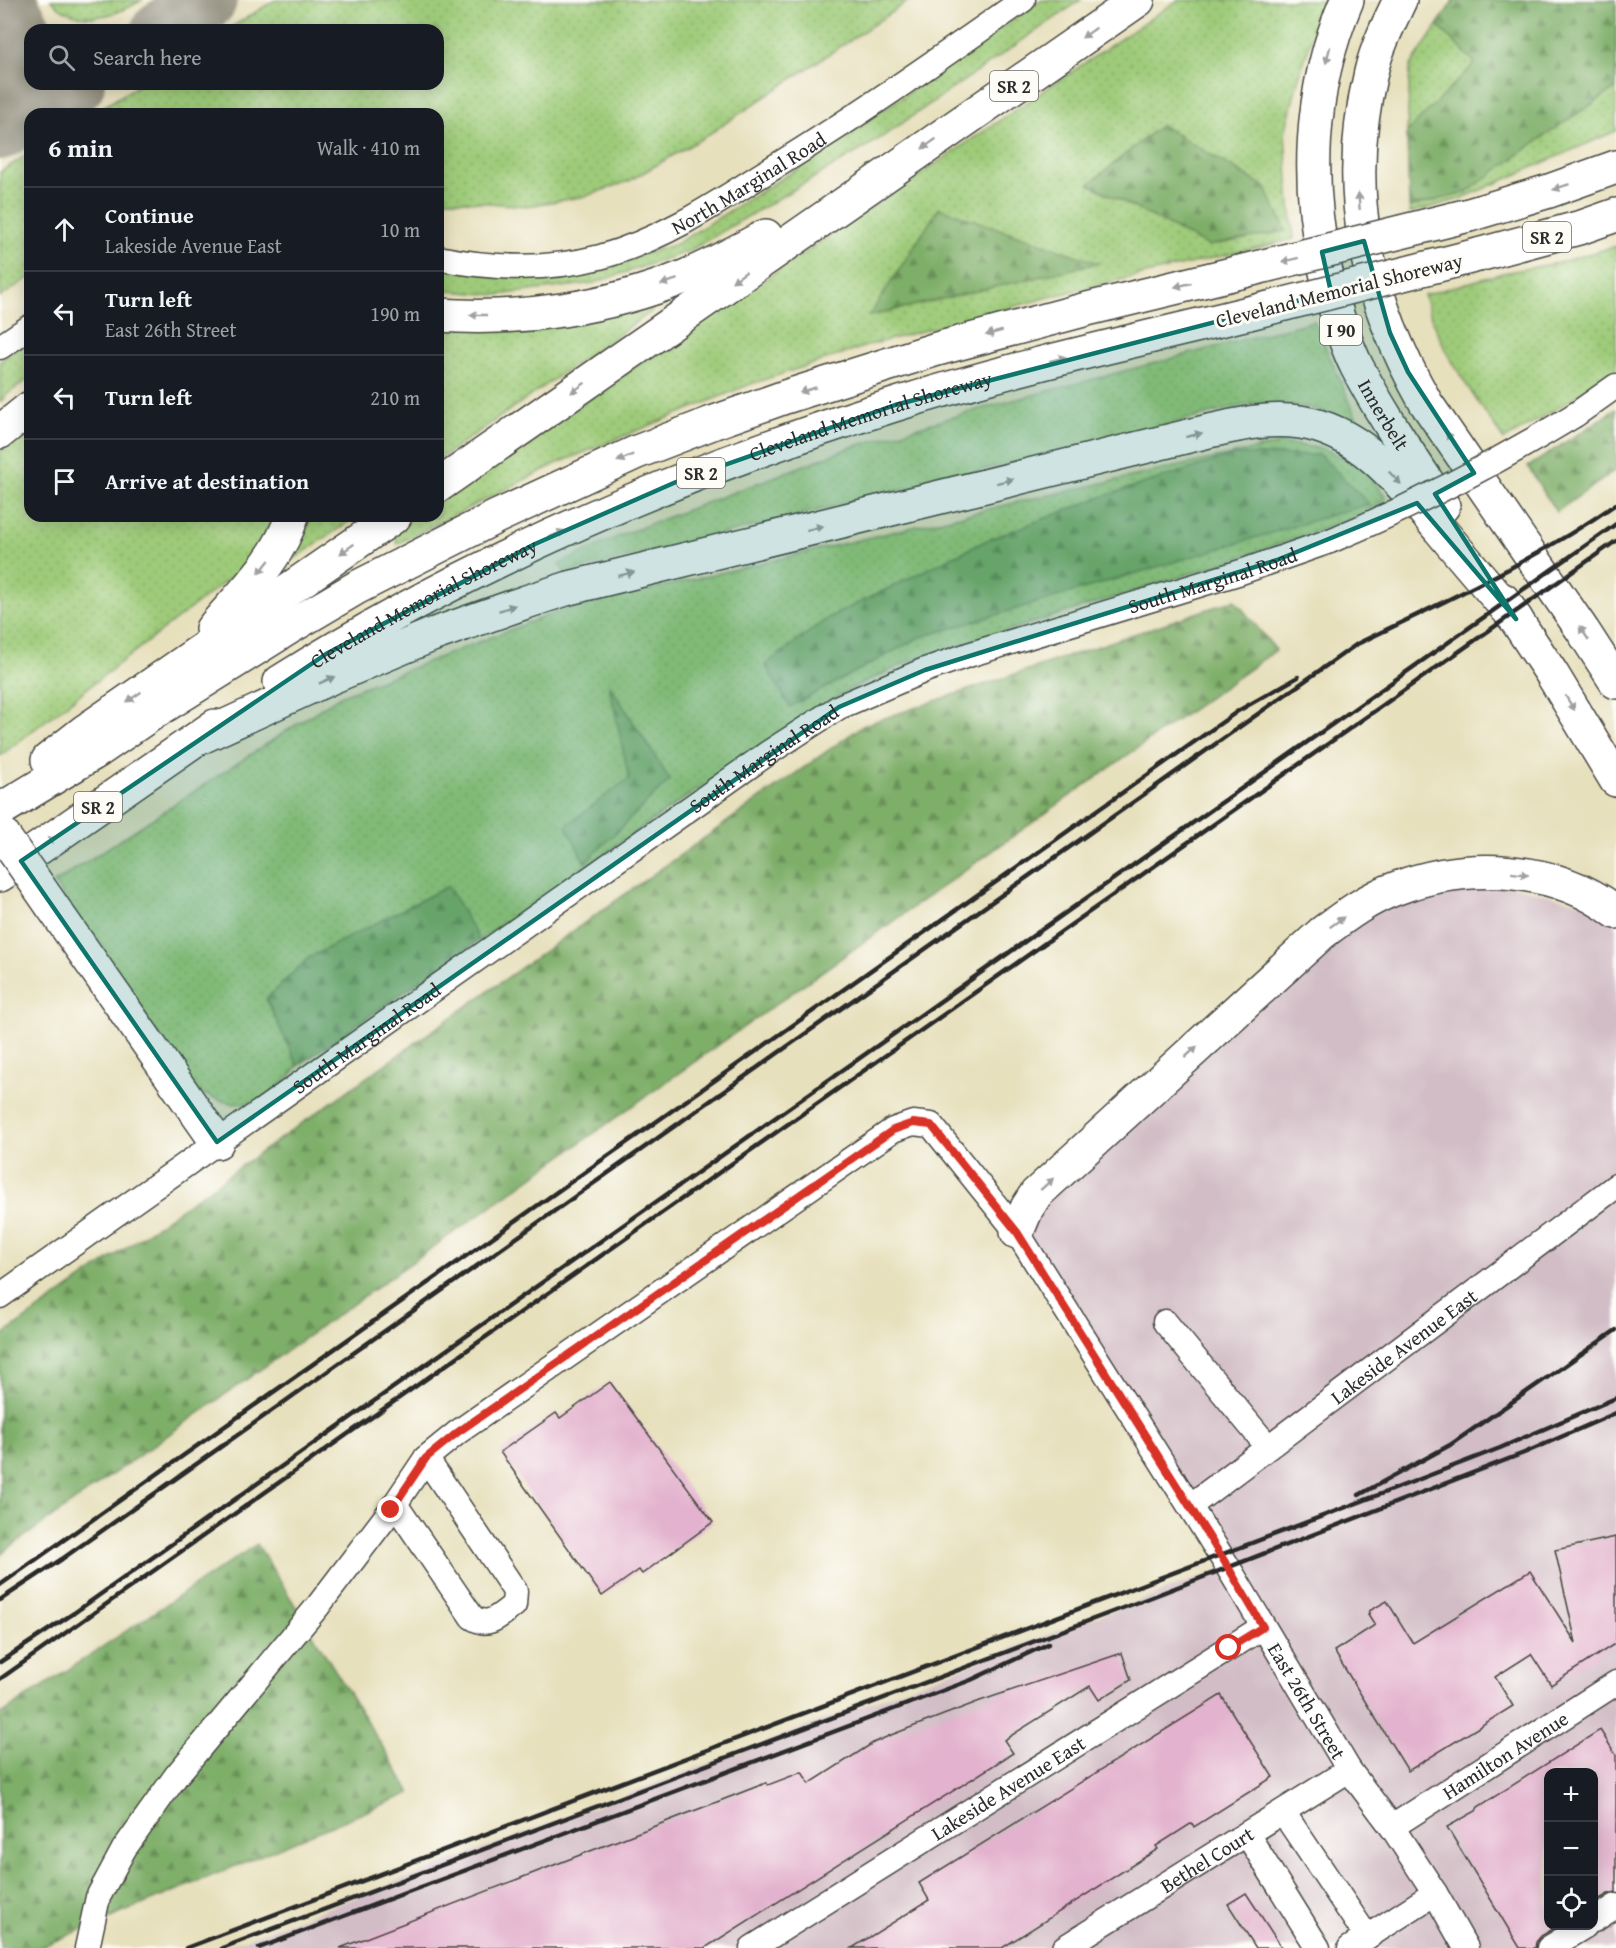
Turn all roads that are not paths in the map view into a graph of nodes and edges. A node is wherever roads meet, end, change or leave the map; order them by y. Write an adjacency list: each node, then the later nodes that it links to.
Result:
1 (1023, 0): 8 (street, North Marginal Road)
2 (1137, 0): 6 (highway, SR 2, one-way to 6)
3 (1347, 0): 16 (highway, Innerbelt / I 90, one-way to 16)
4 (1400, 0): 18 (highway, Innerbelt / I 90, one-way to 4)
5 (1616, 167): 22 (highway, one-way to 22, bridge)
6 (890, 172): 9 (highway, one-way to 9); 13 (highway, SR 2, one-way to 13)
7 (1616, 215): 19 (highway, Cleveland Memorial Shoreway / SR 2, one-way to 7, bridge)
8 (444, 259)
9 (444, 315)
10 (24, 331): 11 (street)
11 (0, 347)
12 (1616, 386): 26 (street, South Marginal Road, bridge)
13 (444, 482)
14 (290, 522): 17 (highway, one-way to 17)
15 (386, 522): 17 (highway, one-way to 17)
16 (1516, 619): 19 (highway, one-way to 16); 20 (highway, Innerbelt / I 90, one-way to 20)
17 (183, 664): 21 (highway, one-way to 21)
18 (1616, 682)
19 (197, 739): 24 (highway, Cleveland Memorial Shoreway / SR 2, one-way to 19)
20 (1616, 780)
21 (0, 798)
22 (0, 810)
23 (0, 831): 26 (highway, bridge)
24 (0, 875)
25 (1616, 912): 28 (highway, one-way to 25)
26 (217, 1142): 29 (street, South Marginal Road)
27 (1616, 1186): 31 (street, Lakeside Avenue East)
28 (1017, 1232): 32 (street, East 26th Street); 34 (street, East 26th Street)
29 (0, 1296)
30 (1165, 1322): 31 (street)
31 (1268, 1447): 34 (street, Lakeside Avenue East)
32 (426, 1458): 33 (street); 33 (street)
33 (395, 1504): 46 (street)
34 (1190, 1506): 35 (street, East 26th Street)
35 (1263, 1627): 37 (street, East 26th Street); 47 (street, Lakeside Avenue East)
36 (1616, 1683): 39 (street, Hamilton Avenue)
37 (1348, 1770): 38 (street, Bethel Court); 39 (street, East 26th Street)
38 (1283, 1812): 40 (street, Bethel Court); 45 (street)
39 (1392, 1827): 41 (street, East 26th Street)
40 (1247, 1834): 48 (street, Bethel Court); 49 (street)
41 (1436, 1893): 45 (street); 50 (street, East 26th Street)
42 (1616, 1906): 43 (street)
43 (1598, 1917)
44 (1578, 1930): 51 (street)
45 (1359, 1943)
46 (87, 1948)
47 (752, 1948)
48 (1064, 1948)
49 (1318, 1948)
50 (1466, 1948)
51 (1549, 1948)

